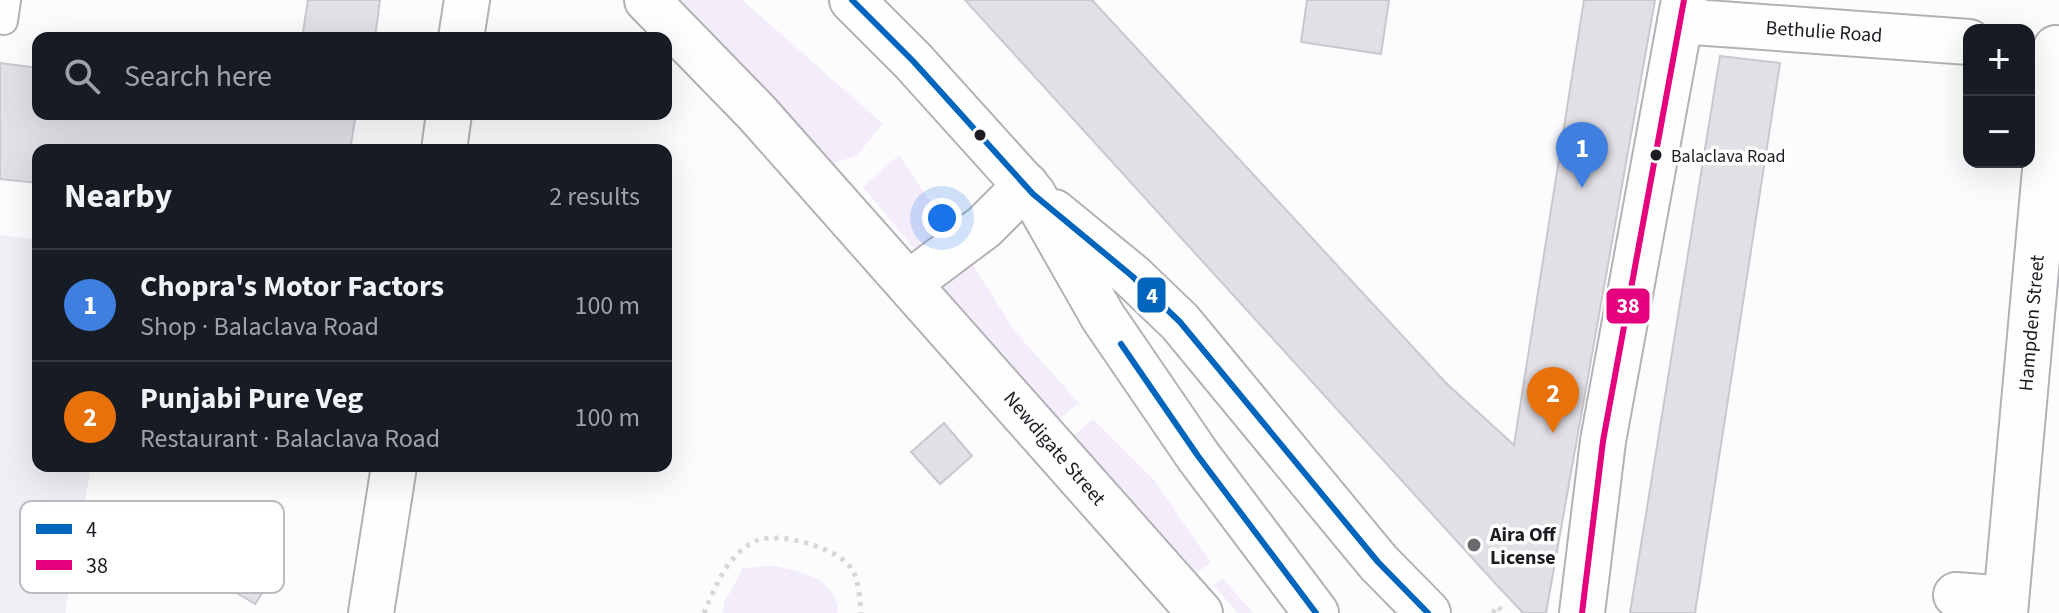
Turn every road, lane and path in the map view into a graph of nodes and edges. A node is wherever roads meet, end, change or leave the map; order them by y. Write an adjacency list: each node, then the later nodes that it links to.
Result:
1 (467, 0): 5 (main road)
2 (647, 0): 11 (main road, Newdigate Street)
3 (852, 0): 10 (main road)
4 (1682, 11): 6 (main road, Bethulie Road); 23 (main road)
5 (462, 32)
6 (1963, 41)
7 (2048, 47): 14 (main road, Hampden Street)
8 (448, 120): 9 (main road)
9 (445, 144)
10 (1029, 190): 11 (main road); 19 (main road); 20 (main road)
11 (909, 283): 18 (main road, Newdigate Street)
12 (393, 472): 15 (main road)
13 (1956, 595): 14 (main road, Hampden Street)
14 (2005, 606)
15 (371, 613)
16 (704, 613): 17 (path)
17 (861, 613)
18 (1200, 613)
19 (1316, 613)
20 (1428, 613)
21 (1493, 613): 22 (path)
22 (1505, 613)
23 (1582, 613)

